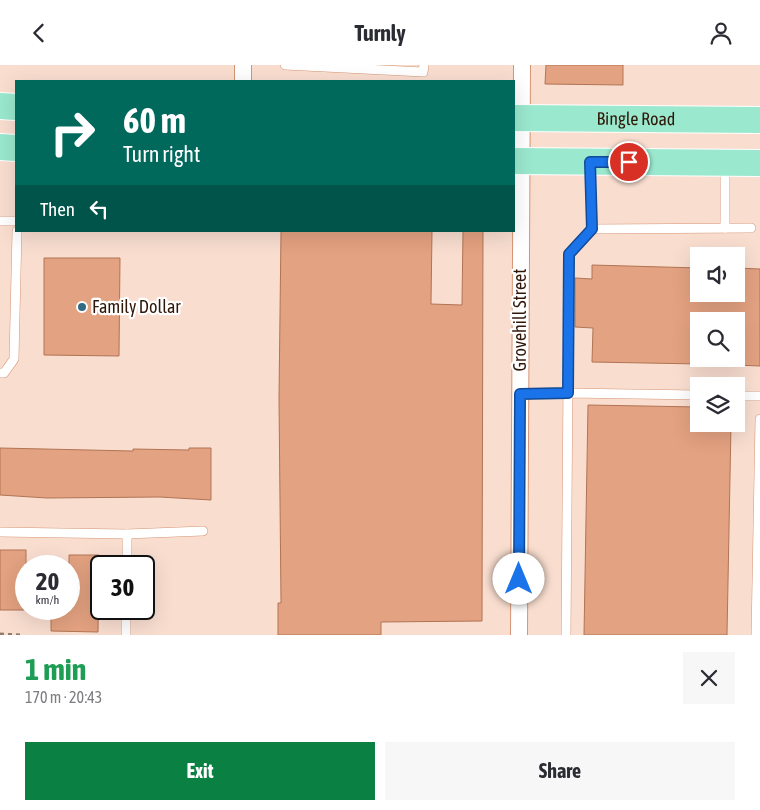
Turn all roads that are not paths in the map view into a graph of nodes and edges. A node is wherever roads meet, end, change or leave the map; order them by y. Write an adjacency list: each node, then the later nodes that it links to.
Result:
1 (243, 65): 5 (street)
2 (285, 65): 4 (lane)
3 (522, 65): 8 (street, Grovehill Street)
4 (423, 73)
5 (243, 80)
6 (0, 106): 7 (main road)
7 (15, 107)
8 (518, 119): 9 (main road, Bingle Road); 12 (street, Grovehill Street)
9 (760, 121)
10 (0, 147): 11 (main road)
11 (15, 148)
12 (517, 161): 13 (main road); 24 (street, Grovehill Street)
13 (590, 162): 14 (main road); 20 (lane)
14 (725, 163): 15 (main road); 18 (lane)
15 (760, 163)
16 (0, 221): 17 (lane)
17 (15, 221)
18 (725, 228): 19 (lane); 20 (lane)
19 (751, 228)
20 (592, 229): 23 (lane)
21 (17, 232): 22 (lane)
22 (0, 373)
23 (568, 393): 24 (lane); 25 (lane); 36 (lane)
24 (520, 394): 35 (street, Grovehill Street)
25 (690, 395)
26 (745, 396): 27 (lane)
27 (760, 396)
28 (760, 419): 37 (lane)
29 (203, 531): 31 (lane)
30 (0, 532): 31 (lane)
31 (127, 534): 32 (lane)
32 (127, 555)
33 (126, 620): 34 (lane)
34 (126, 635)
35 (519, 635)
36 (566, 635)
37 (756, 635)

